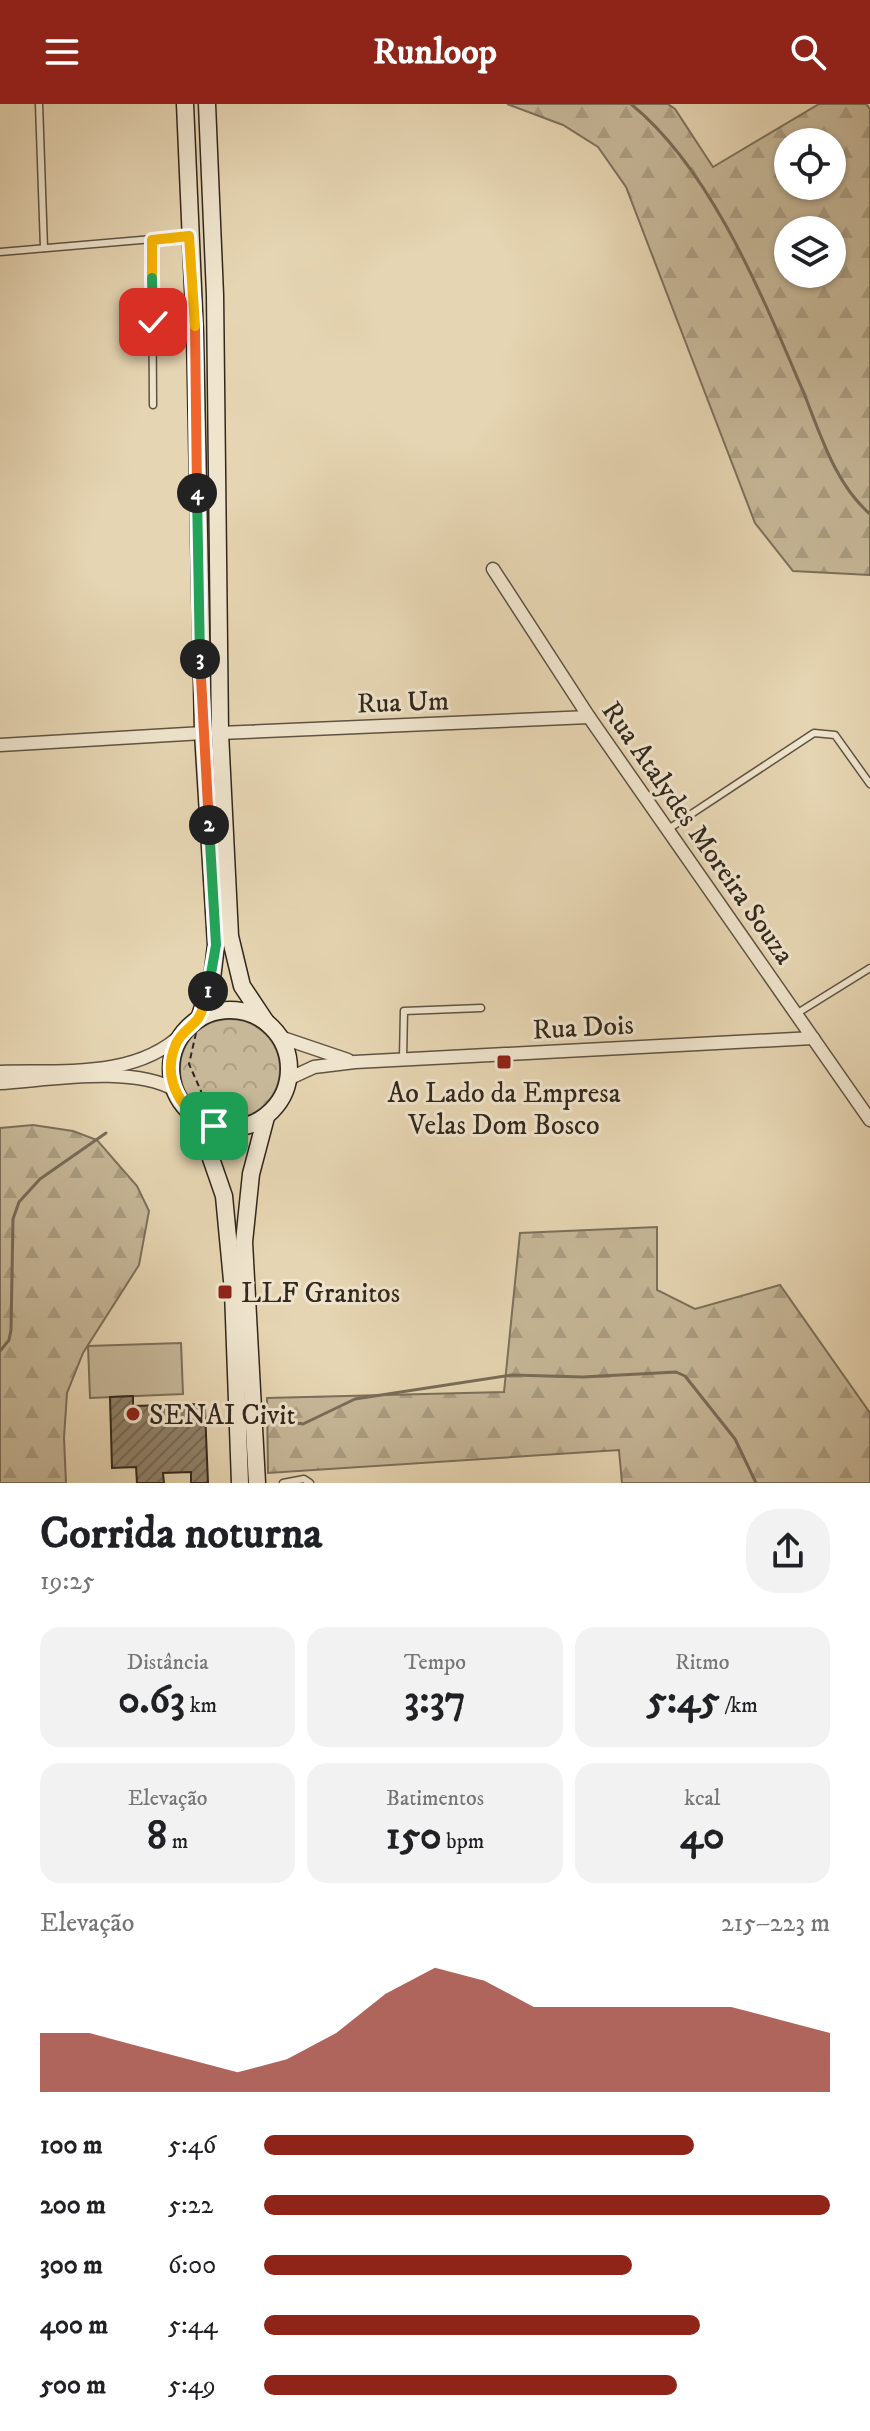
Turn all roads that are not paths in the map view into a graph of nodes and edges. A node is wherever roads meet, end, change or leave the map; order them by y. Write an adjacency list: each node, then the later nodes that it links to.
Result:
1 (39, 104): 6 (lane)
2 (185, 104): 4 (main road)
3 (207, 104): 11 (main road)
4 (189, 236): 5 (lane); 11 (main road)
5 (152, 240): 6 (lane); 8 (lane)
6 (44, 248): 7 (lane)
7 (0, 252)
8 (153, 405)
9 (493, 569): 10 (street, Rua Atalydes Moreira Souza)
10 (589, 717): 11 (street, Rua Um); 14 (street, Rua Atalydes Moreira Souza)
11 (212, 733): 12 (street, Rua Um); 18 (main road); 19 (main road)
12 (0, 745)
13 (870, 784): 14 (lane)
14 (667, 830): 17 (street, Rua Atalydes Moreira Souza)
15 (870, 968): 17 (lane)
16 (481, 1008): 23 (lane)
17 (796, 1014): 22 (street, Rua Atalydes Moreira Souza)
18 (199, 1019): 19 (main road); 20 (main road)
19 (266, 1022): 21 (main road)
20 (183, 1033): 25 (street); 28 (main road)
21 (280, 1037): 24 (street, Rua Dois); 26 (main road)
22 (813, 1038): 23 (street, Rua Dois); 31 (street, Rua Atalydes Moreira Souza)
23 (403, 1059): 24 (street, Rua Dois)
24 (355, 1062): 26 (street, Rua Dois)
25 (0, 1072)
26 (288, 1079): 29 (main road)
27 (0, 1083): 28 (street)
28 (175, 1090): 30 (main road)
29 (266, 1117): 30 (main road); 33 (main road)
30 (197, 1118): 32 (main road)
31 (870, 1120)
32 (240, 1483)
33 (257, 1483)
34 (283, 1483): 35 (lane)
35 (310, 1483)

